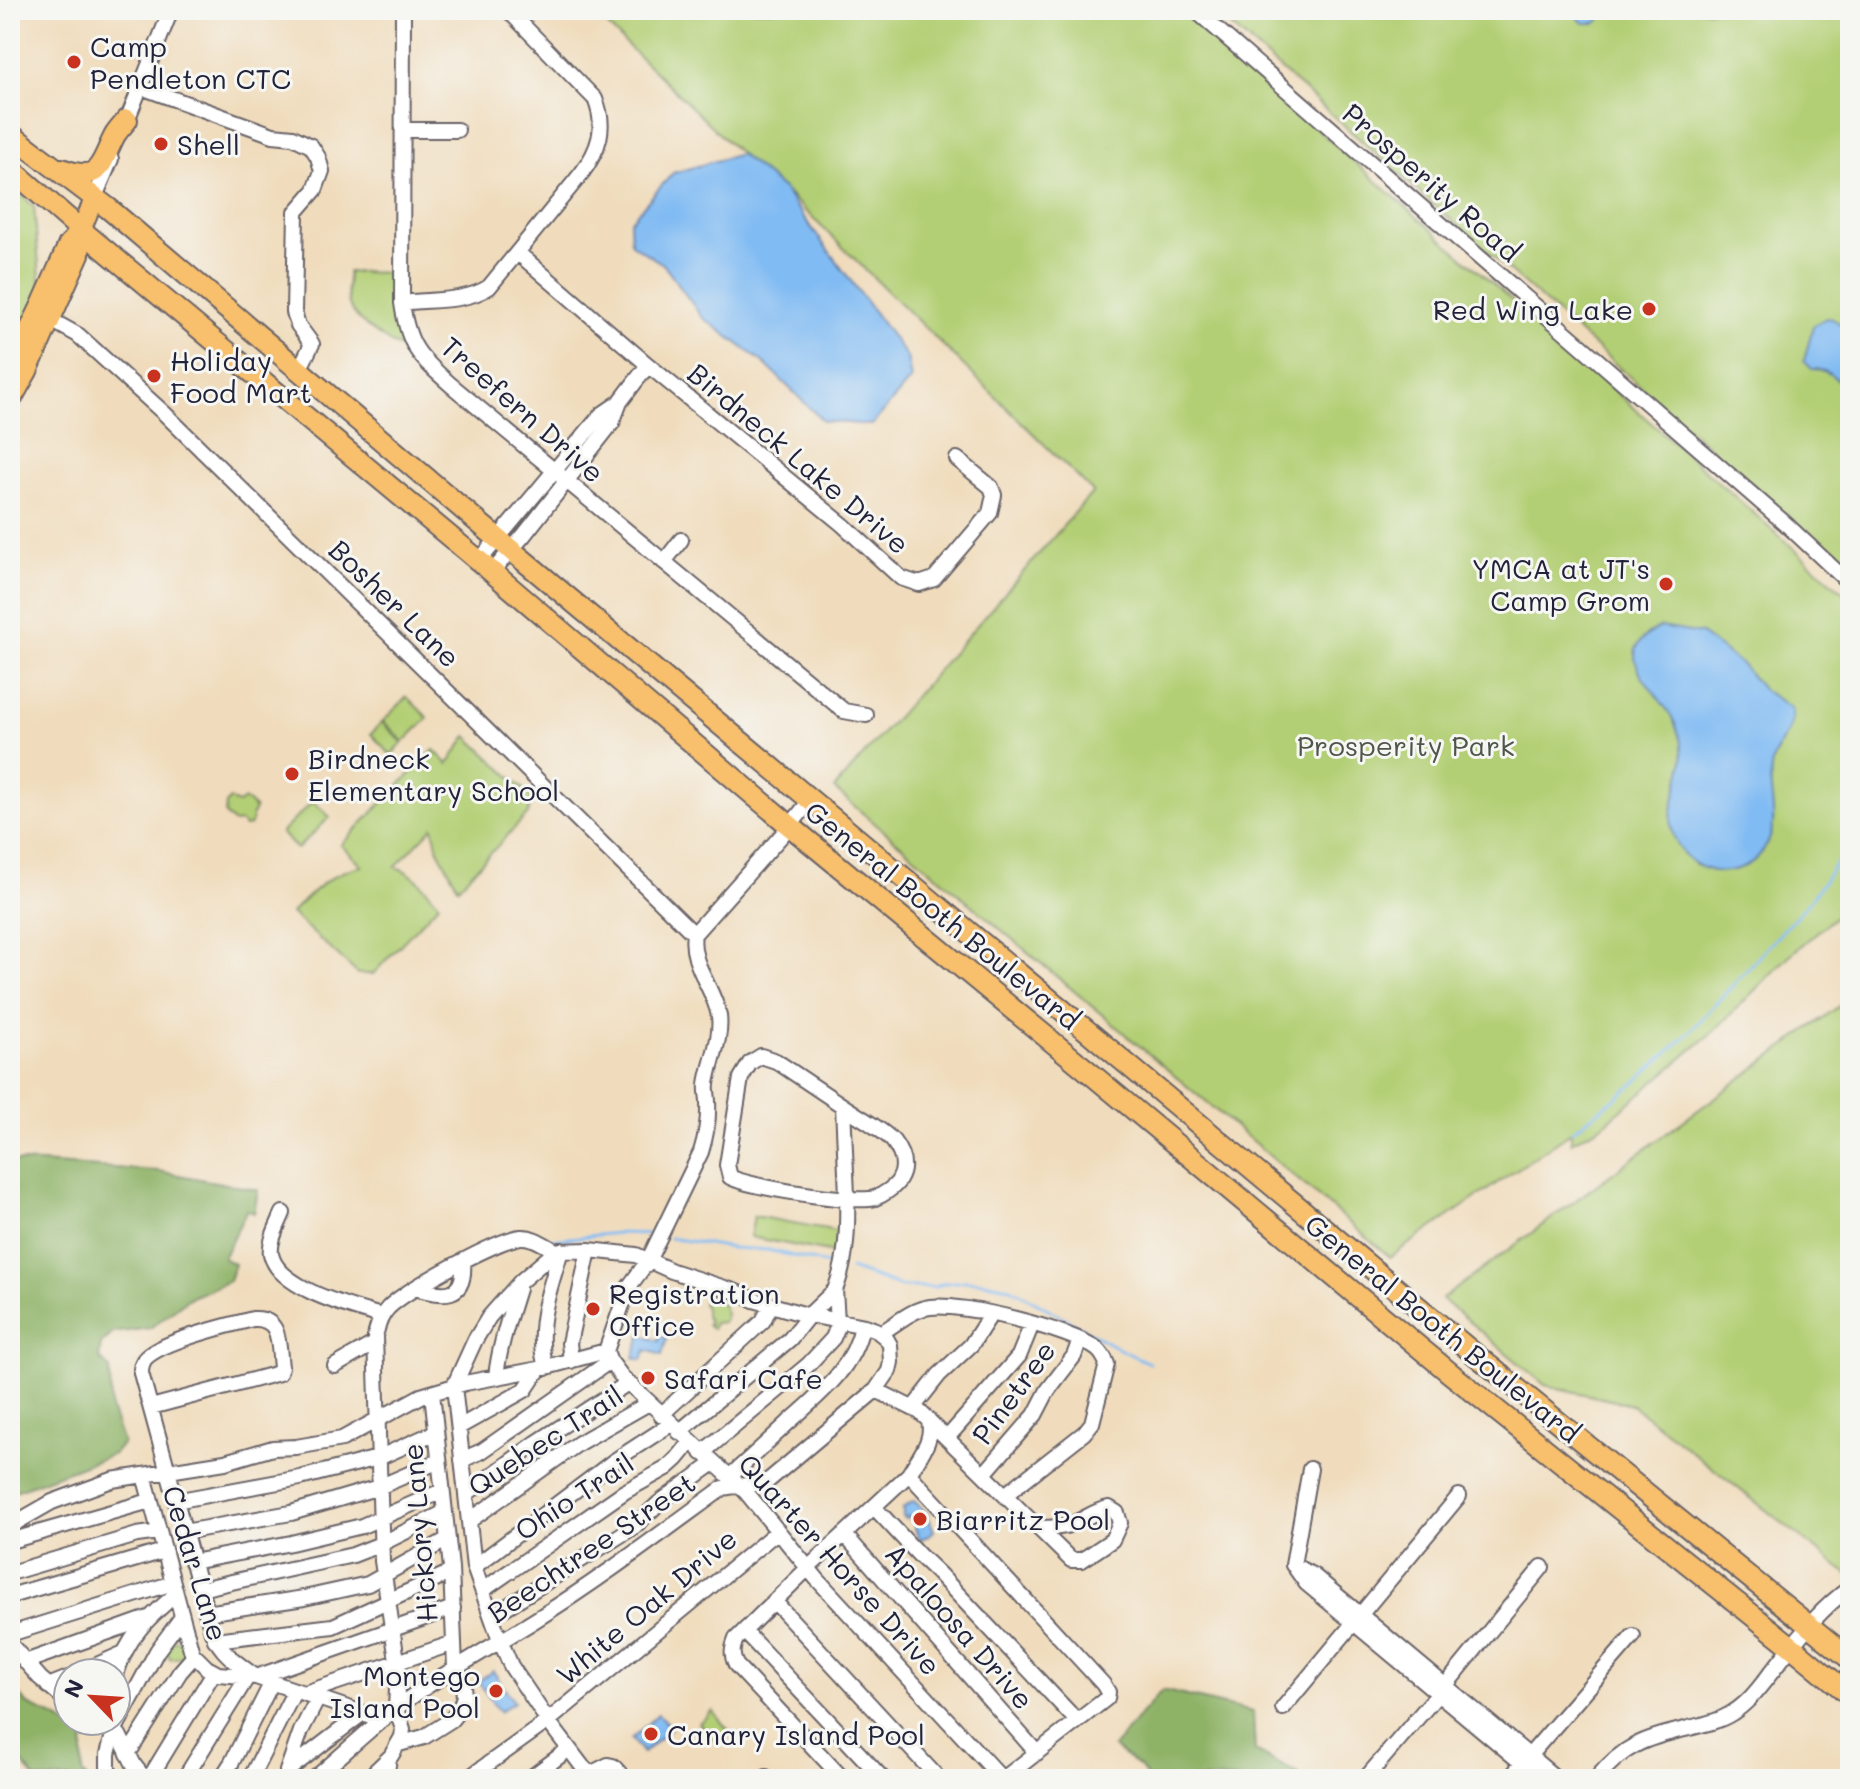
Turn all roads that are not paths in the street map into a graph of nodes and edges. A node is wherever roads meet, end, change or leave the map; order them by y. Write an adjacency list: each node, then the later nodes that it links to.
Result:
1 (171, 10): 5 (street)
2 (403, 10): 7 (street, Treefern Drive)
3 (508, 10): 14 (street)
4 (1195, 10): 27 (street, Prosperity Road)
5 (141, 87): 6 (street); 19 (street)
6 (127, 120): 10 (highway); 12 (street)
7 (403, 130): 8 (street); 15 (street, Treefern Drive)
8 (457, 130)
9 (10, 134): 10 (highway, General Booth Boulevard)
10 (52, 165): 12 (highway, General Booth Boulevard)
11 (10, 168): 13 (highway, General Booth Boulevard)
12 (95, 197): 13 (main road); 19 (highway, General Booth Boulevard)
13 (81, 230): 16 (main road); 18 (main road); 26 (highway, General Booth Boulevard)
14 (518, 253): 15 (street); 17 (street, Birdneck Lake Drive)
15 (402, 303): 22 (street, Treefern Drive)
16 (51, 320): 20 (main road); 31 (street, Bosher Lane)
17 (648, 365): 21 (street, Birdneck Lake Drive); 22 (street)
18 (10, 369)
19 (299, 370): 24 (highway, General Booth Boulevard)
20 (10, 403)
21 (957, 459)
22 (560, 476): 24 (street); 25 (street, Treefern Drive)
23 (681, 540): 25 (street)
24 (504, 544): 26 (street); 29 (highway, General Booth Boulevard)
25 (664, 562): 28 (street, Treefern Drive)
26 (486, 567): 30 (highway, General Booth Boulevard)
27 (1850, 584)
28 (866, 715)
29 (811, 799): 30 (street); 121 (highway, General Booth Boulevard)
30 (790, 826): 31 (street); 130 (highway, General Booth Boulevard)
31 (694, 934): 37 (street)
32 (843, 1106): 33 (street); 33 (street); 33 (street)
33 (847, 1200): 41 (street)
34 (283, 1213): 45 (street)
35 (589, 1250): 36 (street); 37 (street); 53 (street)
36 (558, 1251): 38 (street); 39 (street); 55 (street)
37 (648, 1261): 42 (street); 52 (street)
38 (463, 1262): 40 (street); 40 (street)
39 (521, 1281): 56 (street); 58 (street)
40 (415, 1288): 45 (street)
41 (835, 1290): 44 (street); 46 (street)
42 (771, 1305): 44 (street); 67 (street)
43 (991, 1314): 47 (street); 49 (street); 63 (street)
44 (809, 1315): 46 (street); 67 (street)
45 (381, 1316): 51 (street)
46 (838, 1321): 48 (street); 71 (street)
47 (1032, 1324): 50 (street); 69 (street)
48 (862, 1326): 49 (street); 79 (street)
49 (881, 1333): 59 (street, Beechtree Street)
50 (1078, 1339): 77 (street, Pinetree); 83 (street)
51 (375, 1343): 54 (street); 65 (street)
52 (608, 1356): 53 (street); 57 (street, Quarter Horse Drive); 72 (street)
53 (571, 1361): 55 (street)
54 (335, 1366)
55 (543, 1369): 56 (street); 66 (street)
56 (496, 1377): 58 (street)
57 (628, 1383): 61 (street, Quarter Horse Drive); 82 (street)
58 (454, 1386): 60 (street); 66 (street)
59 (876, 1390): 63 (street); 79 (street, Beechtree Street)
60 (432, 1393): 65 (street); 68 (street, Hickory Lane)
61 (649, 1403): 67 (street, Quarter Horse Drive); 90 (street, Quebec Trail)
62 (151, 1407): 62 (street); 75 (street)
63 (913, 1408): 64 (street)
64 (928, 1419): 69 (street); 76 (street)
65 (377, 1420): 70 (street); 75 (street)
66 (459, 1427): 72 (street)
67 (676, 1428): 71 (street, Quarter Horse Drive); 102 (street); 111 (street, Ohio Trail)
68 (436, 1432): 70 (street); 73 (street, Hickory Lane)
69 (947, 1438): 77 (street)
70 (378, 1458): 80 (street); 86 (street)
71 (708, 1458): 79 (street, Quarter Horse Drive); 117 (street)
72 (462, 1460): 82 (street)
73 (439, 1461): 80 (street); 81 (street, Hickory Lane)
74 (1310, 1469): 120 (street)
75 (167, 1472): 78 (street); 86 (street)
76 (909, 1474): 87 (street); 154 (street)
77 (984, 1474): 83 (street)
78 (144, 1475): 85 (street, Cedar Lane); 92 (street)
79 (734, 1481): 93 (street, Quarter Horse Drive); 127 (street, Beechtree Street)
80 (379, 1487): 89 (street); 95 (street)
81 (442, 1491): 88 (street, Hickory Lane); 89 (street)
82 (466, 1494): 90 (street)
83 (1005, 1495): 91 (street)
84 (1459, 1496): 120 (street)
85 (150, 1501): 94 (street, Cedar Lane); 98 (street)
86 (175, 1501): 95 (street)
87 (874, 1507): 96 (street); 154 (street)
88 (445, 1512): 97 (street, Hickory Lane); 99 (street)
89 (380, 1518): 99 (street); 101 (street)
90 (469, 1521): 102 (street)
91 (1039, 1528): 91 (street)
92 (10, 1529)
93 (778, 1531): 104 (street, Quarter Horse Drive); 153 (street, White Oak Drive)
94 (159, 1532): 100 (street, Cedar Lane); 106 (street)
95 (184, 1532): 101 (street)
96 (844, 1534): 104 (street); 159 (street, Apaloosa Drive)
97 (448, 1539): 105 (street, Hickory Lane); 107 (street)
98 (10, 1541)
99 (381, 1544): 107 (street); 110 (street)
100 (164, 1551): 109 (street, Cedar Lane); 112 (street)
101 (192, 1562): 110 (street)
102 (474, 1567): 111 (street)
103 (1542, 1567): 146 (street)
104 (808, 1568): 114 (street); 179 (street, Quarter Horse Drive)
105 (451, 1572): 113 (street); 115 (street, Hickory Lane)
106 (10, 1573)
107 (384, 1574): 113 (street); 116 (street)
108 (1850, 1588): 121 (street)
109 (174, 1589): 118 (street, Cedar Lane); 119 (street); 124 (street)
110 (200, 1589): 116 (street)
111 (483, 1590): 117 (street)
112 (10, 1596)
113 (388, 1601): 122 (street); 126 (street)
114 (774, 1601): 123 (street); 178 (street)
115 (453, 1608): 122 (street); 128 (street, Hickory Lane)
116 (206, 1613): 126 (street)
117 (492, 1616): 127 (street)
118 (182, 1617): 132 (street, Cedar Lane); 143 (street)
119 (148, 1618): 131 (street); 136 (street)
120 (1357, 1619): 146 (street); 149 (street)
121 (1811, 1626): 130 (street); 135 (highway, General Booth Boulevard)
122 (393, 1630): 137 (street); 140 (street)
123 (744, 1631): 176 (street); 177 (street)
124 (10, 1634)
125 (1633, 1636): 162 (street)
126 (215, 1640): 140 (street)
127 (501, 1640): 138 (street, Beechtree Street); 153 (street)
128 (454, 1643): 137 (street); 138 (street, Hickory Lane)
129 (10, 1644): 136 (street)
130 (1792, 1647): 148 (highway, General Booth Boulevard); 184 (street)
131 (124, 1653): 133 (street); 134 (street)
132 (194, 1656): 139 (street, Cedar Lane); 160 (street)
133 (115, 1657)
134 (123, 1657)
135 (1850, 1659)
136 (25, 1662): 144 (street)
137 (398, 1662): 147 (street); 150 (street)
138 (455, 1668): 150 (street, Beechtree Street); 157 (street, Hickory Lane)
139 (214, 1672): 140 (street, Cedar Lane); 167 (street)
140 (252, 1676): 141 (street, Cedar Lane); 168 (street)
141 (272, 1682): 147 (street, Cedar Lane); 169 (street)
142 (52, 1684): 144 (street)
143 (132, 1685)
144 (48, 1686): 145 (street)
145 (52, 1689)
146 (1442, 1690): 162 (street); 180 (street)
147 (306, 1694): 151 (street, Cedar Lane); 163 (street); 170 (street)
148 (1850, 1695)
149 (1283, 1708)
150 (396, 1709): 152 (street, Beechtree Street); 157 (street)
151 (363, 1713): 152 (street, Cedar Lane); 163 (street)
152 (383, 1720): 171 (street, Beechtree Street)
153 (548, 1721): 158 (street); 164 (street, White Oak Drive)
154 (1077, 1721): 159 (street)
155 (105, 1737): 166 (street)
156 (120, 1737): 160 (street)
157 (399, 1744): 161 (street)
158 (569, 1749): 165 (street); 174 (street)
159 (1037, 1753): 179 (street)
160 (128, 1754): 167 (street)
161 (389, 1758): 172 (street); 173 (street)
162 (1526, 1760): 181 (street); 182 (street); 183 (street)
163 (286, 1775)
164 (478, 1776)
165 (593, 1776): 175 (street)
166 (111, 1779)
167 (147, 1779)
168 (184, 1779)
169 (221, 1779)
170 (250, 1779)
171 (314, 1779)
172 (367, 1779)
173 (386, 1779)
174 (529, 1779)
175 (625, 1779)
176 (843, 1779)
177 (883, 1779)
178 (939, 1779)
179 (1003, 1779)
180 (1365, 1779)
181 (1509, 1779)
182 (1541, 1779)
183 (1557, 1779)
184 (1596, 1779)

